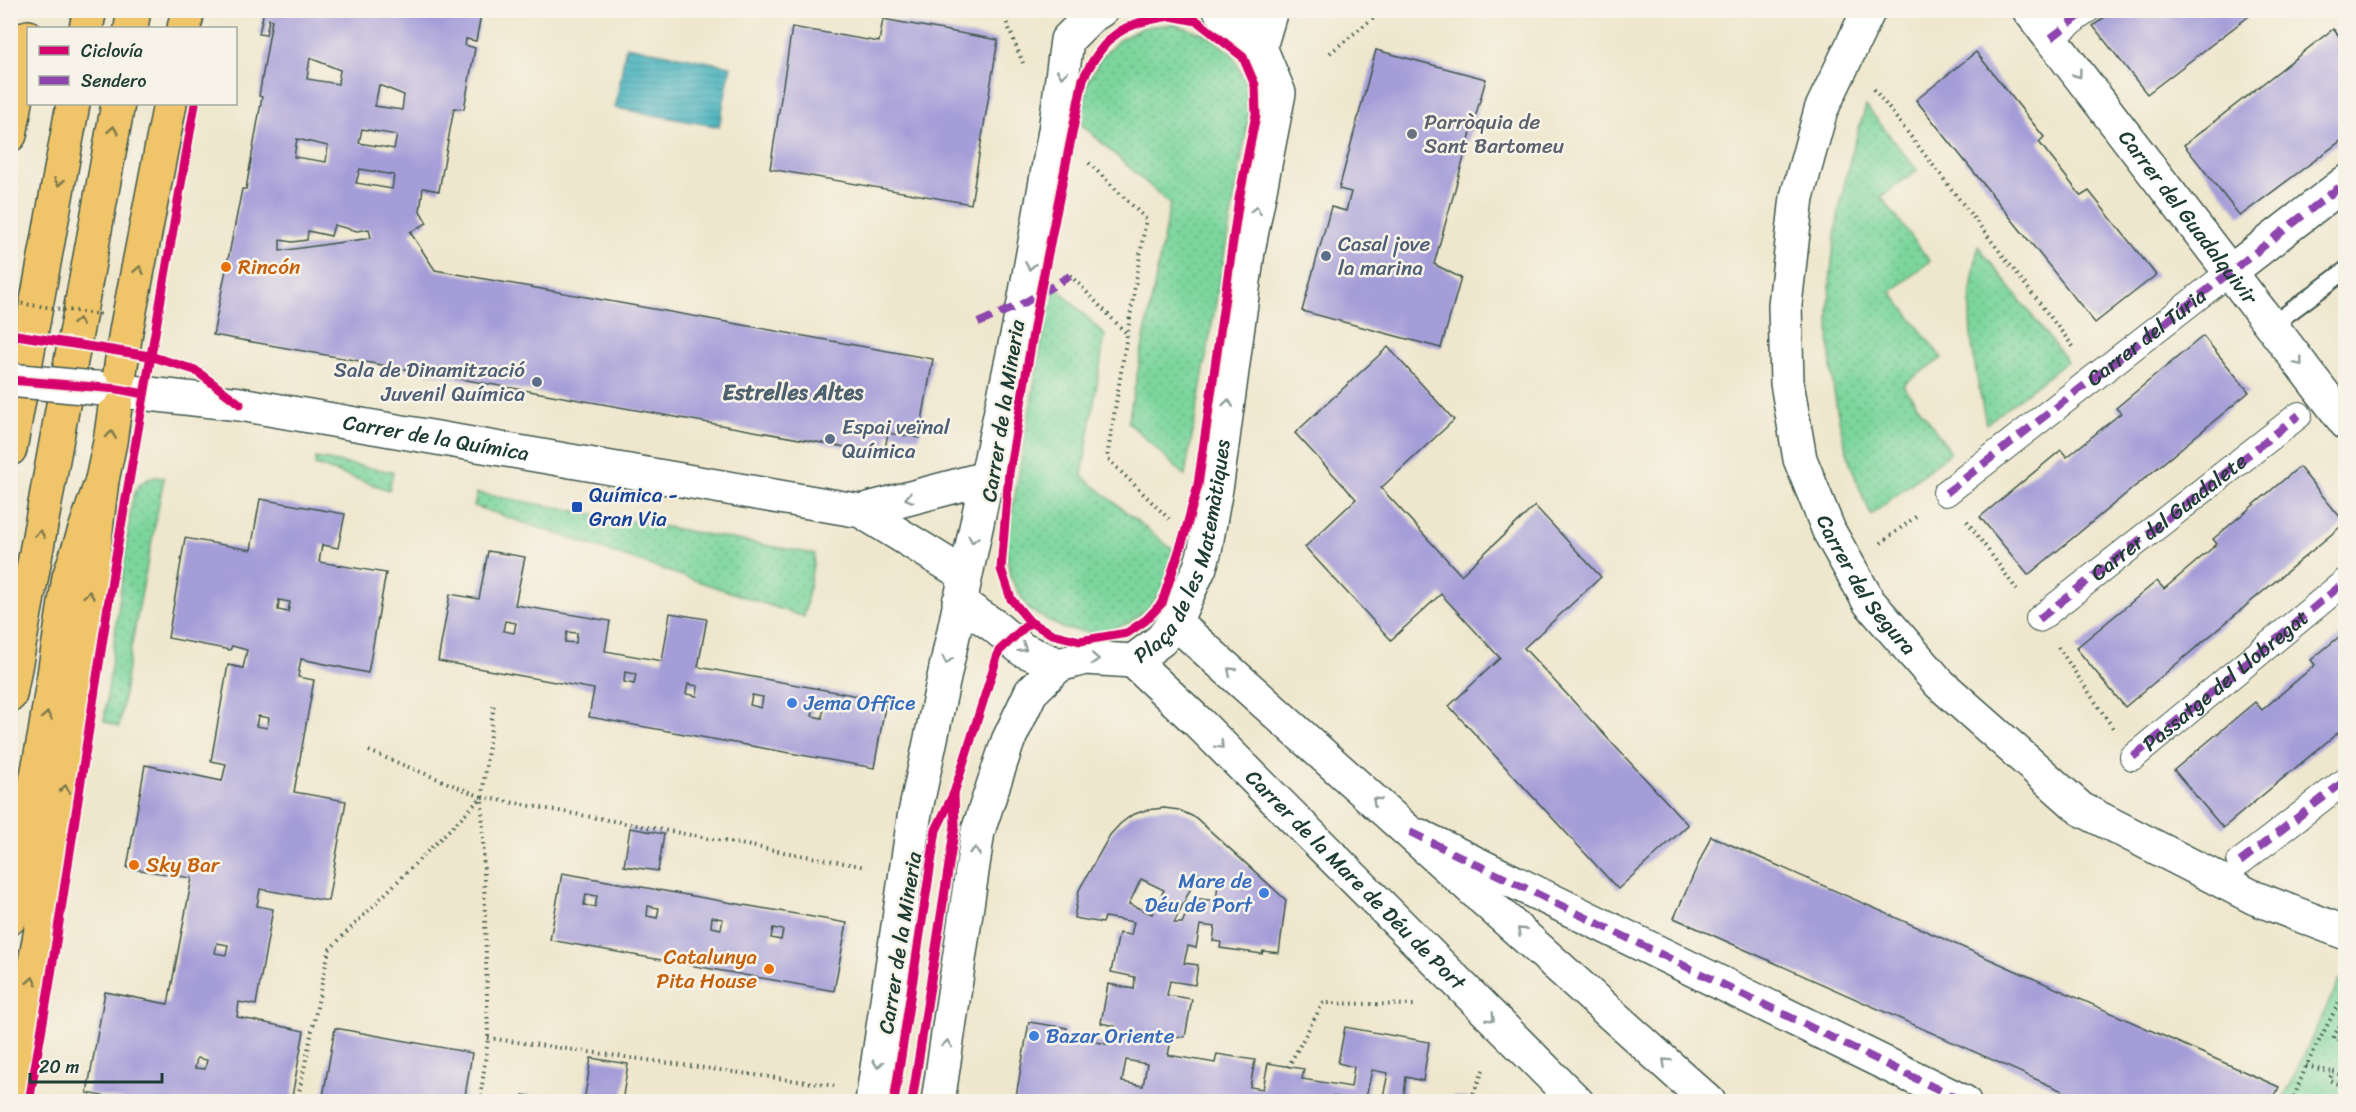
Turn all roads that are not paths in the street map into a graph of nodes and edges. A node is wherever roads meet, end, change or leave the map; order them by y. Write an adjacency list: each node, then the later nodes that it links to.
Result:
1 (33, 10): 12 (main road)
2 (90, 10): 13 (main road)
3 (134, 10): 14 (main road)
4 (188, 10): 15 (main road)
5 (1101, 10): 11 (street)
6 (1220, 10): 18 (street, Plaça de les Matemàtiques)
7 (1271, 10): 18 (street)
8 (1869, 10): 48 (street, Carrer del Segura)
9 (2029, 10): 16 (street, Carrer del Guadalquivir)
10 (2087, 10): 16 (street)
11 (1064, 25): 32 (street, one-way to 32)
12 (30, 27)
13 (87, 27)
14 (131, 27)
15 (184, 27)
16 (2050, 38): 25 (street, Carrer del Guadalquivir, one-way to 25)
17 (27, 42): 22 (main road)
18 (1260, 47): 39 (street, Plaça de les Matemàtiques, one-way to 18)
19 (73, 105): 31 (main road, one-way to 31)
20 (118, 105): 42 (main road, one-way to 20)
21 (170, 105): 28 (main road, one-way to 21)
22 (10, 135)
23 (2346, 182): 25 (street, Carrer del Túria)
24 (2346, 270): 26 (lane)
25 (2230, 272): 26 (street, Carrer del Guadalquivir); 34 (street, Carrer del Túria)
26 (2271, 326): 30 (street, Carrer del Guadalquivir, one-way to 30)
27 (10, 380): 28 (street, Carrer de la Química, bridge)
28 (106, 389): 33 (main road, one-way to 28); 35 (street, Carrer de la Química)
29 (2300, 416): 38 (street, Carrer del Guadalete)
30 (2346, 423)
31 (10, 449)
32 (986, 478): 35 (street, Carrer de la Química, one-way to 35); 37 (street, one-way to 37)
33 (102, 480): 47 (main road, one-way to 33); 49 (main road, one-way to 33)
34 (1946, 493)
35 (861, 511): 37 (street, Carrer de la Química)
36 (2346, 581): 43 (street, Passatge del Llobregat)
37 (962, 589): 41 (street, one-way to 41); 50 (street, Carrer de la Mineria, one-way to 50)
38 (2039, 619)
39 (1175, 622): 40 (street, Plaça de les Matemàtiques); 45 (street, one-way to 39)
40 (1133, 661): 41 (street, Plaça de les Matemàtiques, one-way to 40); 52 (street, Carrer de la Mare de Déu de Port, one-way to 52)
41 (1059, 665): 51 (street, one-way to 41)
42 (10, 695)
43 (2133, 757)
44 (2346, 780): 46 (street)
45 (1410, 832): 53 (street, one-way to 45); 54 (street)
46 (2240, 862)
47 (10, 918)
48 (2346, 933)
49 (10, 1101)
50 (872, 1101)
51 (938, 1101)
52 (1577, 1101)
53 (1709, 1101)
54 (1964, 1101)

